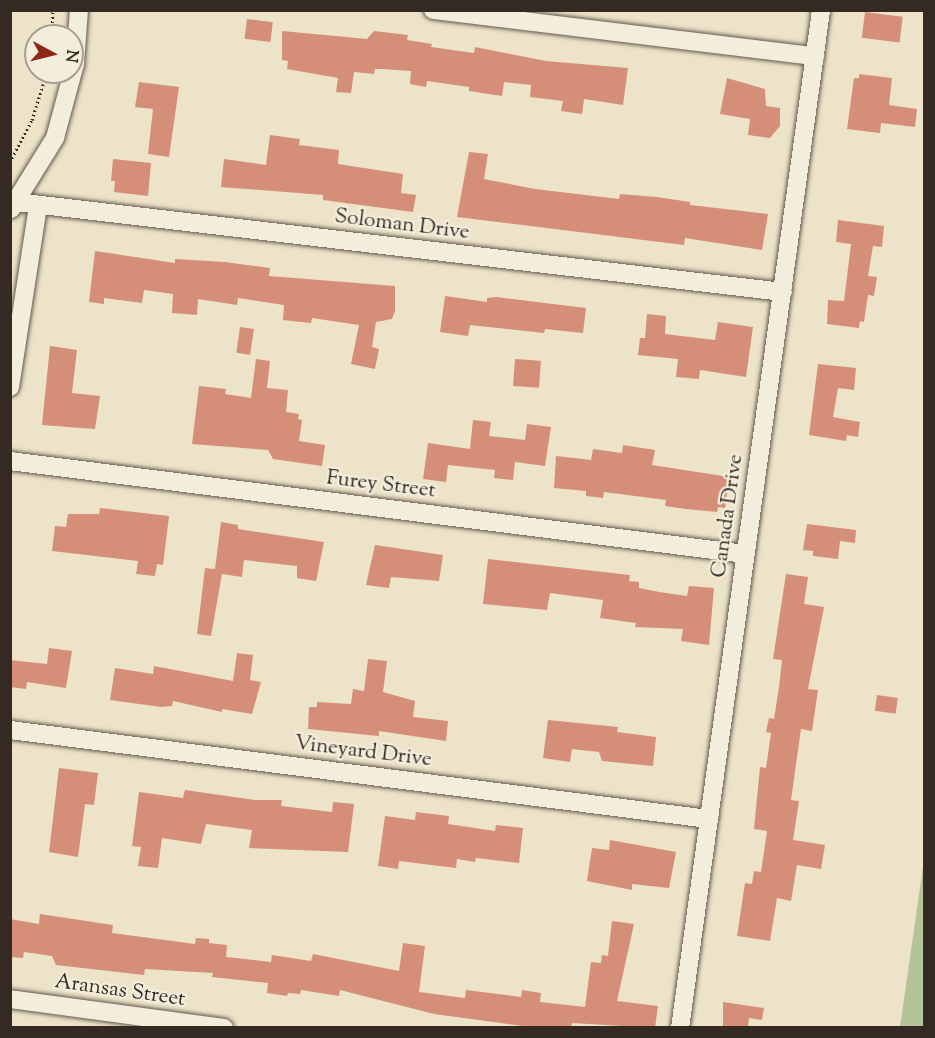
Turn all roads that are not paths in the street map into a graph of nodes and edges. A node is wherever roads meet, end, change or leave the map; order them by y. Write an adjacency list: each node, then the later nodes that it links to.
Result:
1 (79, 10): 5 (street)
2 (433, 10): 4 (street)
3 (821, 10): 4 (street, Canada Drive)
4 (815, 56): 7 (street, Canada Drive)
5 (13, 205): 6 (street, Soloman Drive)
6 (38, 206): 7 (street, Soloman Drive); 8 (street)
7 (783, 292): 10 (street, Canada Drive)
8 (10, 387)
9 (10, 461): 10 (street, Furey Street)
10 (746, 554): 12 (street, Canada Drive)
11 (10, 730): 12 (street, Vineyard Drive)
12 (709, 819): 15 (street, Canada Drive)
13 (10, 999): 14 (street, Aransas Street)
14 (224, 1028)
15 (680, 1028)

